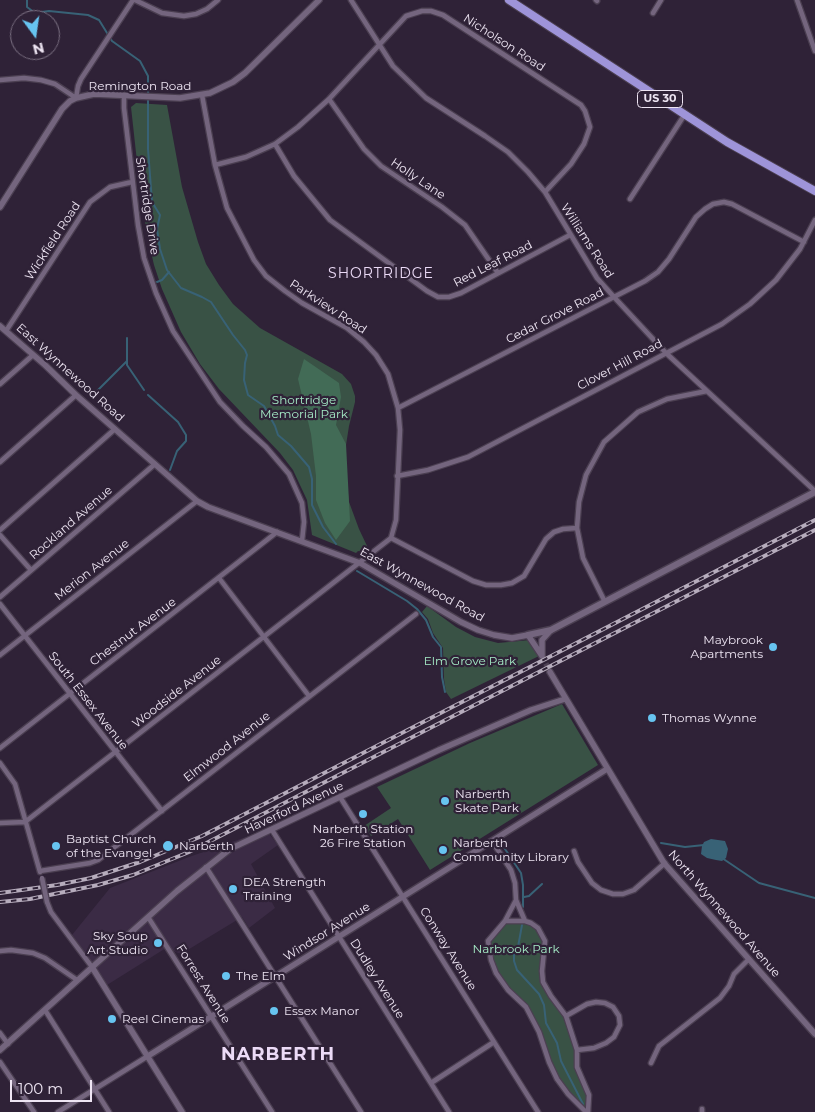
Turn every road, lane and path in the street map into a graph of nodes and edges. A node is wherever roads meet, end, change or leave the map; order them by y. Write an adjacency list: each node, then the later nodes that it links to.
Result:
1 (134, 0): 2 (street); 14 (street)
2 (218, 0)
3 (319, 0): 13 (street, Remington Road)
4 (351, 0): 9 (street, Williams Road)
5 (510, 0): 16 (highway, US 30)
6 (661, 0): 8 (street)
7 (797, 0): 10 (street)
8 (654, 13)
9 (378, 46): 15 (street, Nicholson Road); 21 (street, Williams Road); 21 (street, Nicholson Road)
10 (815, 51)
11 (0, 80): 14 (street)
12 (124, 95): 13 (street, Remington Road); 14 (street, Remington Road); 19 (street, Shortridge Drive)
13 (202, 95): 18 (street, Parkview Road)
14 (76, 98): 23 (street)
15 (329, 99): 17 (street, Nicholson Road); 27 (street, Holly Lane)
16 (684, 114): 20 (highway, US 30); 22 (street)
17 (275, 144): 18 (street, Nicholson Road); 27 (street, Red Leaf Road)
18 (216, 165): 36 (street, Parkview Road)
19 (132, 182): 30 (street, Wickfield Road); 48 (street, Shortridge Drive)
20 (815, 191)
21 (544, 192): 25 (street, Williams Road)
22 (630, 199)
23 (0, 207)
24 (815, 220): 26 (street, Clover Hill Road)
25 (570, 235): 27 (street, Red Leaf Road); 28 (street, Williams Road)
26 (804, 242): 28 (street, Cedar Grove Road); 31 (street, Clover Hill Road)
27 (498, 273)
28 (614, 297): 31 (street, Williams Road); 36 (street, Cedar Grove Road)
29 (0, 326): 30 (street, East Wynnewood Road)
30 (6, 331): 32 (street, East Wynnewood Road)
31 (666, 352): 34 (street, Williams Road); 40 (street, Clover Hill Road)
32 (33, 355): 33 (street); 35 (street, East Wynnewood Road)
33 (0, 384)
34 (707, 391): 41 (street, Williams Road); 43 (street)
35 (76, 395): 37 (street, East Wynnewood Road); 38 (street)
36 (398, 408): 40 (street, Parkview Road)
37 (115, 429): 39 (street, East Wynnewood Road); 44 (street)
38 (0, 462)
39 (155, 464): 42 (street, East Wynnewood Road); 50 (street, Rockland Avenue)
40 (397, 476): 47 (street, Parkview Road)
41 (815, 491): 53 (main road, East Wynnewood Road)
42 (197, 501): 45 (street, East Wynnewood Road); 57 (street, Merion Avenue)
43 (577, 528): 47 (street); 53 (street)
44 (0, 530)
45 (277, 532): 48 (street, East Wynnewood Road); 51 (street, Chestnut Avenue)
46 (0, 536): 50 (street)
47 (390, 538): 49 (street)
48 (302, 541): 49 (street, East Wynnewood Road)
49 (360, 563): 58 (street, East Wynnewood Road); 59 (street, Woodside Avenue)
50 (31, 570): 52 (street, Rockland Avenue)
51 (219, 578): 59 (street); 62 (street, Chestnut Avenue)
52 (0, 597)
53 (605, 602): 56 (main road, East Wynnewood Road)
54 (0, 604): 57 (street, South Essex Avenue)
55 (416, 614): 63 (street, Elmwood Avenue)
56 (551, 630): 58 (main road, East Wynnewood Road); 58 (street)
57 (25, 635): 60 (street, Merion Avenue); 62 (street, South Essex Avenue)
58 (528, 635)
59 (264, 637): 63 (street); 66 (street, Woodside Avenue)
60 (0, 655)
61 (550, 672): 64 (street, North Wynnewood Avenue)
62 (69, 693): 65 (street, Chestnut Avenue); 66 (street, South Essex Avenue)
63 (309, 696): 70 (street, Elmwood Avenue)
64 (565, 699): 68 (street, North Wynnewood Avenue); 69 (street, Haverford Avenue)
65 (0, 748)
66 (115, 752): 70 (street, South Essex Avenue); 71 (street, Woodside Avenue)
67 (0, 763): 71 (street)
68 (607, 769): 74 (street, Windsor Avenue); 76 (street, North Wynnewood Avenue)
69 (340, 798): 73 (street, Haverford Avenue); 79 (street, Conway Avenue)
70 (162, 811): 78 (street, Elmwood Avenue)
71 (25, 822): 72 (street); 78 (street)
72 (0, 823)
73 (272, 830): 77 (street, Haverford Avenue); 84 (street, Dudley Avenue)
74 (492, 841): 79 (street, Windsor Avenue); 80 (street)
75 (574, 851): 76 (street)
76 (665, 863): 86 (street, North Wynnewood Avenue)
77 (206, 867): 81 (street, Haverford Avenue); 88 (street)
78 (40, 871): 87 (street, bridge)
79 (402, 896): 84 (street, Windsor Avenue); 95 (street, Conway Avenue)
80 (516, 900): 82 (street); 83 (street)
81 (148, 917): 87 (street, Haverford Avenue); 91 (street, Forrest Avenue)
82 (505, 921): 83 (street); 112 (street)
83 (525, 921): 92 (street)
84 (339, 937): 88 (street, Windsor Avenue); 102 (street, Dudley Avenue)
85 (0, 951): 89 (street)
86 (749, 958): 94 (street, North Wynnewood Avenue); 101 (street)
87 (92, 967): 89 (street, Haverford Avenue); 99 (street)
88 (276, 976): 91 (street, Windsor Avenue); 109 (street)
89 (77, 980): 90 (street, Haverford Avenue)
90 (45, 1010): 96 (street, Haverford Avenue); 103 (street)
91 (212, 1016): 99 (street, Windsor Avenue); 108 (street, Forrest Avenue)
92 (566, 1016): 98 (street); 98 (street)
93 (0, 1033): 96 (street)
94 (815, 1034)
95 (494, 1042): 102 (street); 111 (street, Conway Avenue)
96 (8, 1044): 97 (street, Haverford Avenue)
97 (0, 1050)
98 (577, 1050): 112 (street)
99 (148, 1056): 103 (street, Windsor Avenue); 107 (street)
100 (0, 1062): 104 (street)
101 (651, 1063)
102 (431, 1083): 110 (street, Dudley Avenue)
103 (95, 1090): 105 (street, Windsor Avenue); 106 (street)
104 (34, 1112)
105 (58, 1112)
106 (110, 1112)
107 (182, 1112)
108 (272, 1112)
109 (361, 1112)
110 (449, 1112)
111 (538, 1112)
112 (587, 1112)

